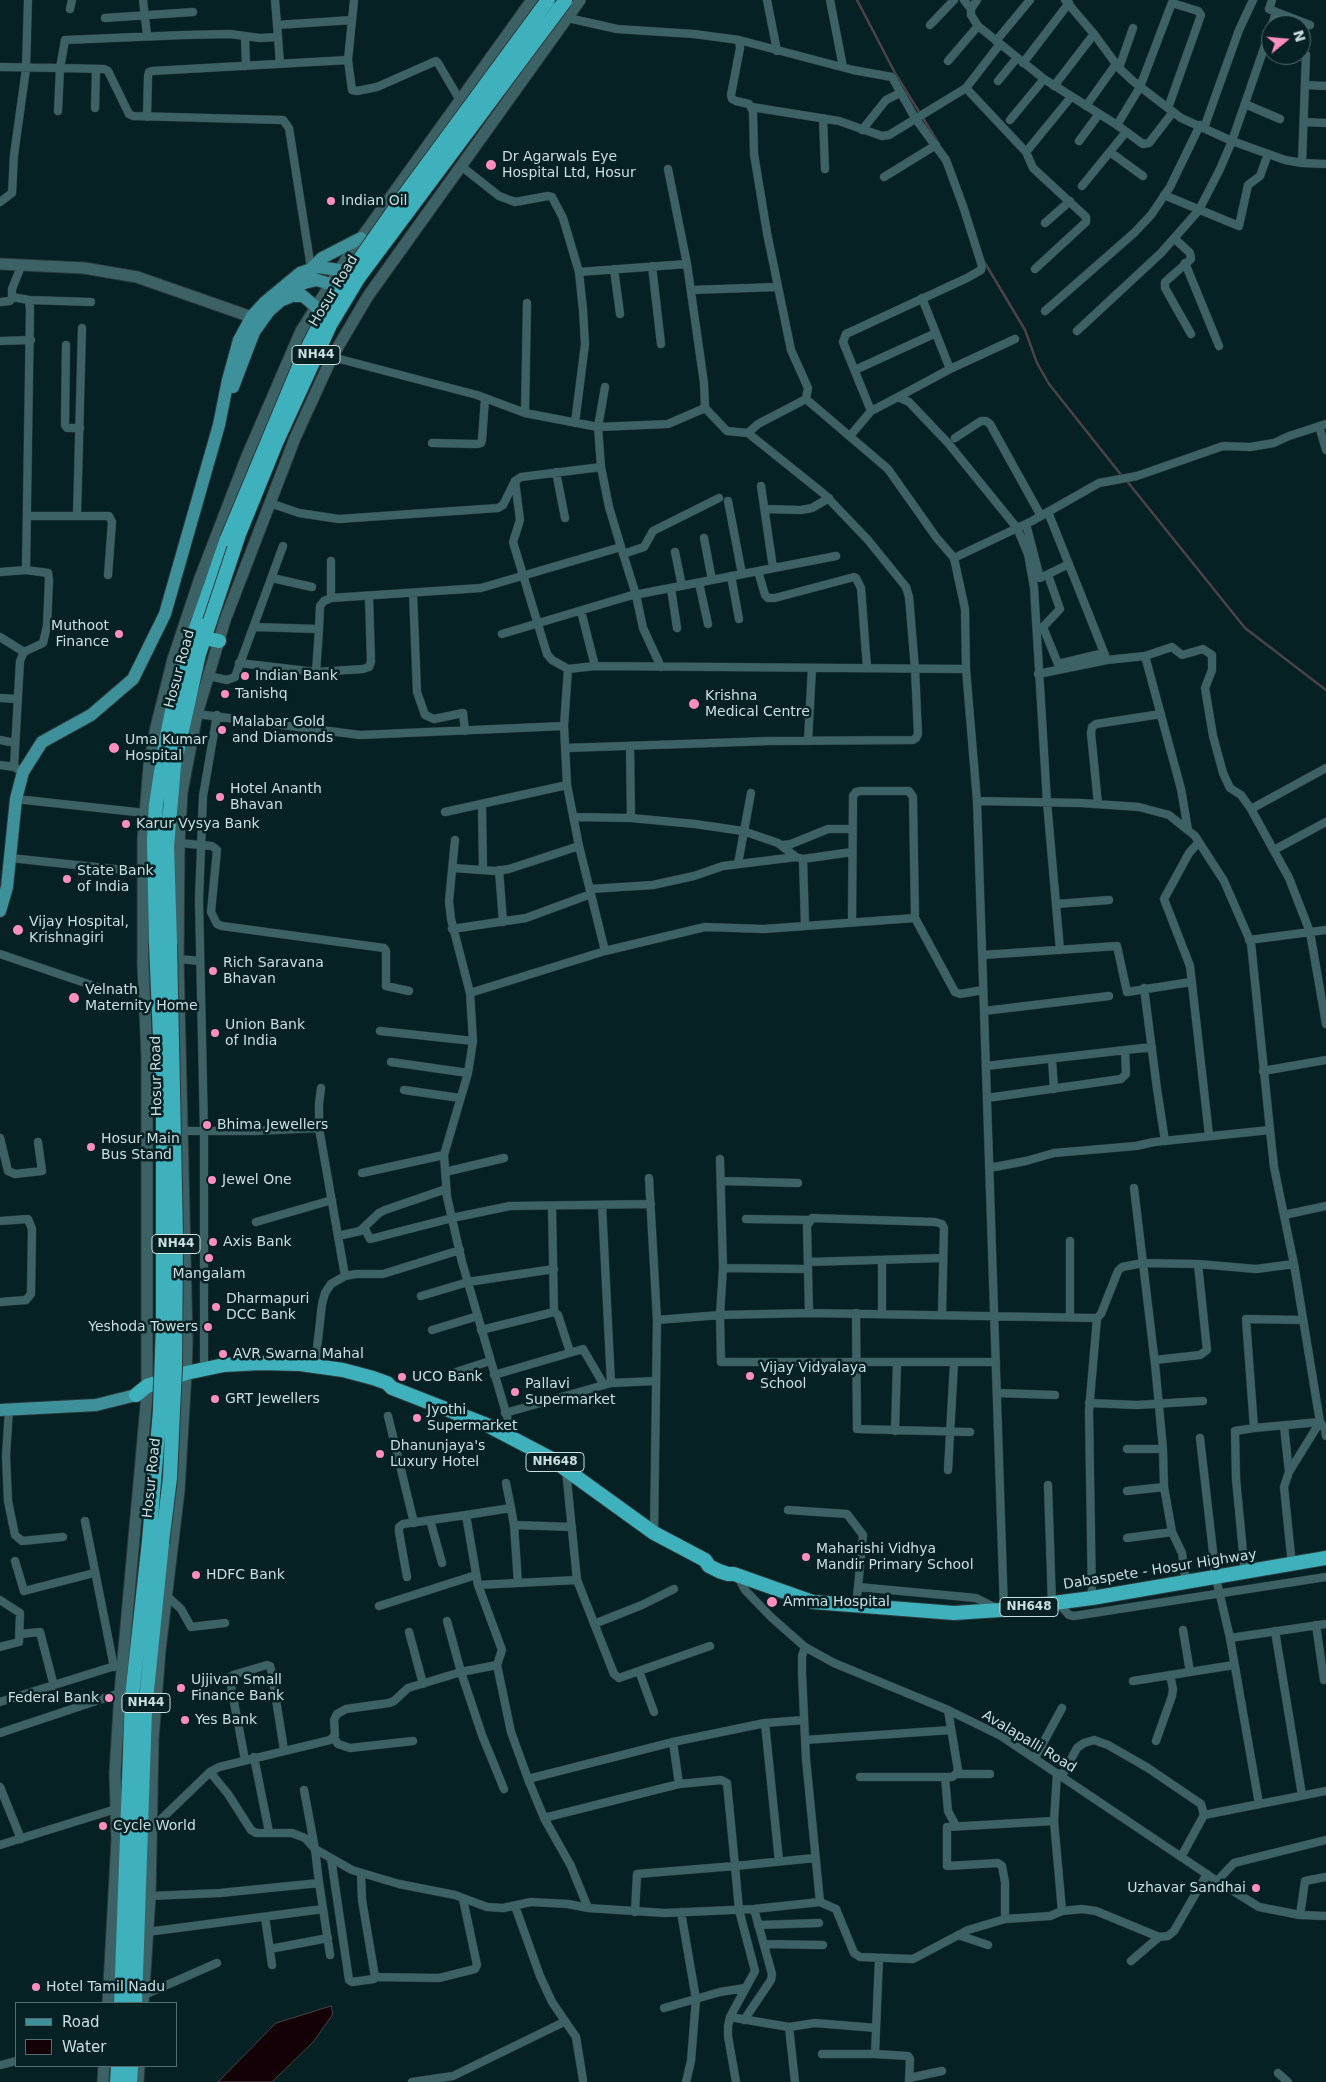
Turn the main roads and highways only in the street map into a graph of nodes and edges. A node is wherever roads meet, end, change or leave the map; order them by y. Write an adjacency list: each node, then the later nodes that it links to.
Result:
1 (548, 0): 14 (highway, Hosur Road / NH44, bridge)
2 (565, 0): 10 (highway, Hosur Road / NH44, bridge)
3 (360, 238): 4 (main road)
4 (312, 268): 5 (main road); 9 (main road)
5 (339, 270)
6 (330, 284): 7 (main road)
7 (278, 302): 8 (main road); 9 (main road)
8 (316, 307)
9 (257, 318): 12 (main road)
10 (204, 638): 11 (highway); 14 (highway, Hosur Road / NH44)
11 (219, 641)
12 (4, 876): 13 (main road)
13 (0, 911)
14 (163, 944): 19 (highway, Hosur Road / NH44, bridge)
15 (186, 1378): 16 (highway, NH648); 16 (highway, NH648); 17 (highway, NH648)
16 (392, 1388): 20 (highway, Dabaspete - Hosur Highway / NH648)
17 (144, 1392): 18 (main road)
18 (4, 1410)
19 (156, 1542): 21 (highway, Hosur Road / NH44); 22 (highway, Hosur Road / NH44)
20 (1326, 1558)
21 (140, 2000)
22 (120, 2002)
23 (118, 2067): 25 (highway)
24 (131, 2067): 26 (highway)
25 (117, 2082)
26 (130, 2082)

